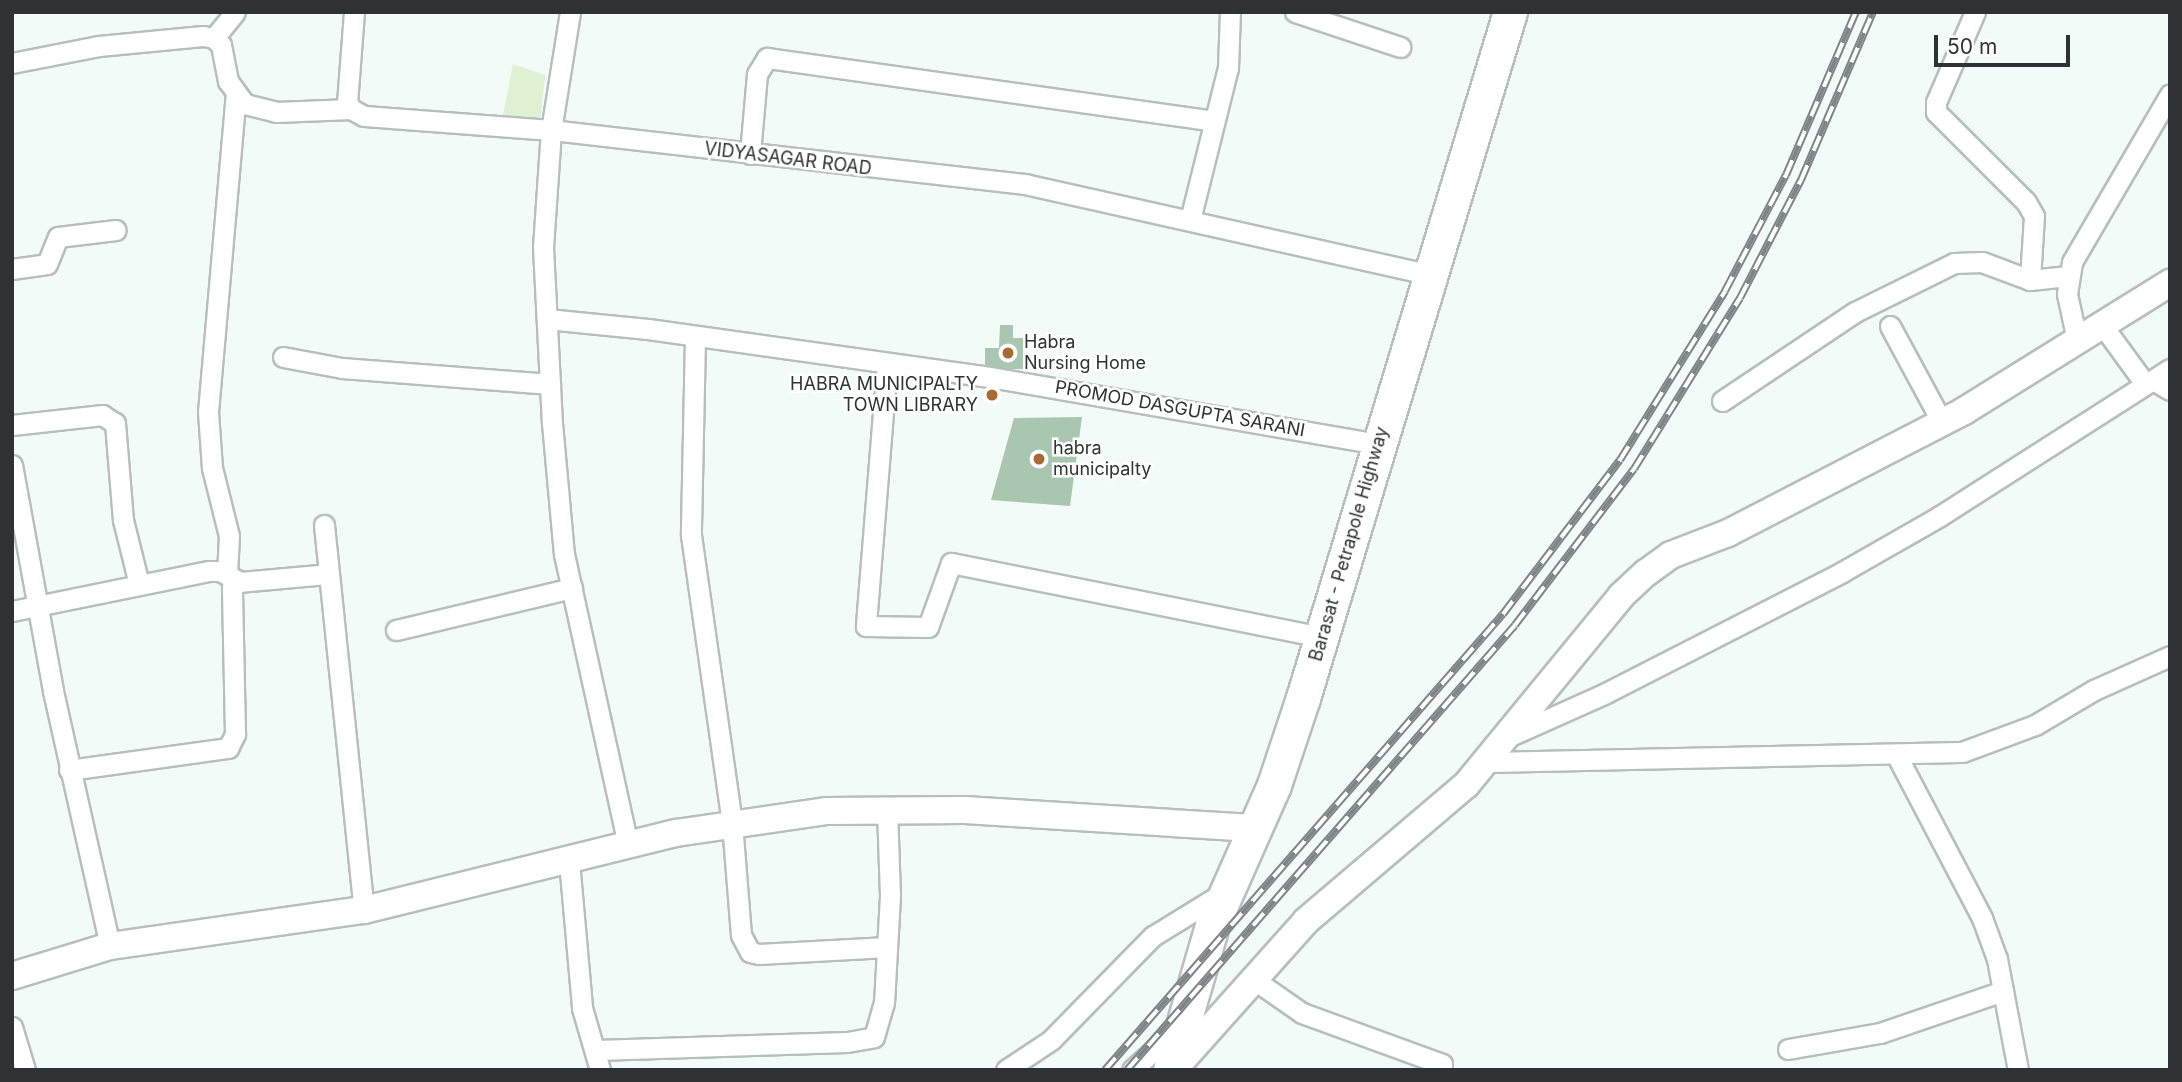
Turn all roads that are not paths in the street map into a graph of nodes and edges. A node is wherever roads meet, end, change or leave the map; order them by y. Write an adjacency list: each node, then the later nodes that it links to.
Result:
1 (235, 12): 8 (street)
2 (354, 12): 13 (street)
3 (570, 12): 15 (street)
4 (1230, 12): 14 (street)
5 (1295, 12): 9 (street)
6 (1510, 12): 20 (highway, Barasat - Petrapole Highway)
7 (1975, 12): 22 (street)
8 (214, 38): 10 (street); 12 (street)
9 (1400, 47)
10 (12, 63)
11 (2170, 94): 21 (street)
12 (236, 95): 13 (street, VIDYASAGAR ROAD); 40 (street)
13 (351, 110): 15 (street, VIDYASAGAR ROAD)
14 (1214, 121): 16 (street); 17 (street)
15 (551, 130): 16 (street, VIDYASAGAR ROAD); 24 (street)
16 (750, 154): 17 (street, VIDYASAGAR ROAD)
17 (1189, 220): 20 (street, VIDYASAGAR ROAD)
18 (116, 230): 19 (street)
19 (12, 269)
20 (1428, 274): 36 (highway, Barasat - Petrapole Highway)
21 (2068, 276): 22 (street); 28 (street)
22 (2030, 280): 33 (street)
23 (2170, 283): 28 (main road)
24 (547, 319): 27 (street, PROMOD DASGUPTA SARANI); 32 (street)
25 (1890, 326): 34 (street)
26 (2108, 333): 31 (street)
27 (695, 337): 30 (street, PROMOD DASGUPTA SARANI); 53 (street)
28 (2077, 340): 34 (main road)
29 (283, 357): 32 (street)
30 (887, 363): 36 (street, PROMOD DASGUPTA SARANI); 46 (street)
31 (2165, 380): 48 (street)
32 (550, 384): 42 (street)
33 (1722, 401)
34 (1942, 422): 48 (main road)
35 (12, 425): 41 (street)
36 (1378, 444): 46 (highway, Barasat - Petrapole Highway)
37 (12, 465): 43 (street)
38 (324, 525): 39 (street)
39 (329, 574): 40 (street); 58 (street)
40 (233, 578): 41 (street); 51 (street)
41 (139, 584): 43 (street)
42 (572, 588): 45 (street); 55 (street)
43 (39, 605): 44 (street); 51 (street)
44 (12, 611)
45 (396, 630)
46 (1321, 637): 54 (highway, Barasat - Petrapole Highway)
47 (2170, 656): 49 (street)
48 (1510, 736): 50 (main road)
49 (1897, 756): 50 (street); 63 (street)
50 (1487, 762): 62 (main road)
51 (69, 770): 59 (street)
52 (887, 810): 53 (main road); 54 (main road); 60 (street)
53 (733, 823): 55 (main road); 60 (street)
54 (1252, 828): 57 (highway, Barasat - Petrapole Highway)
55 (628, 844): 56 (main road)
56 (569, 861): 58 (main road); 66 (street)
57 (1224, 893): 64 (highway, Barasat - Petrapole Highway); 70 (street)
58 (364, 910): 59 (main road)
59 (110, 946): 61 (main road)
60 (887, 947): 66 (street)
61 (12, 976)
62 (1256, 981): 72 (main road); 73 (street)
63 (2003, 991): 67 (street); 74 (street)
64 (1183, 1024): 71 (street); 72 (highway, Barasat - Petrapole Highway)
65 (12, 1027): 68 (street)
66 (596, 1049): 69 (street)
67 (1788, 1049)
68 (25, 1070)
69 (600, 1070)
70 (1006, 1070)
71 (1132, 1070)
72 (1171, 1070)
73 (1442, 1070)
74 (2018, 1070)

